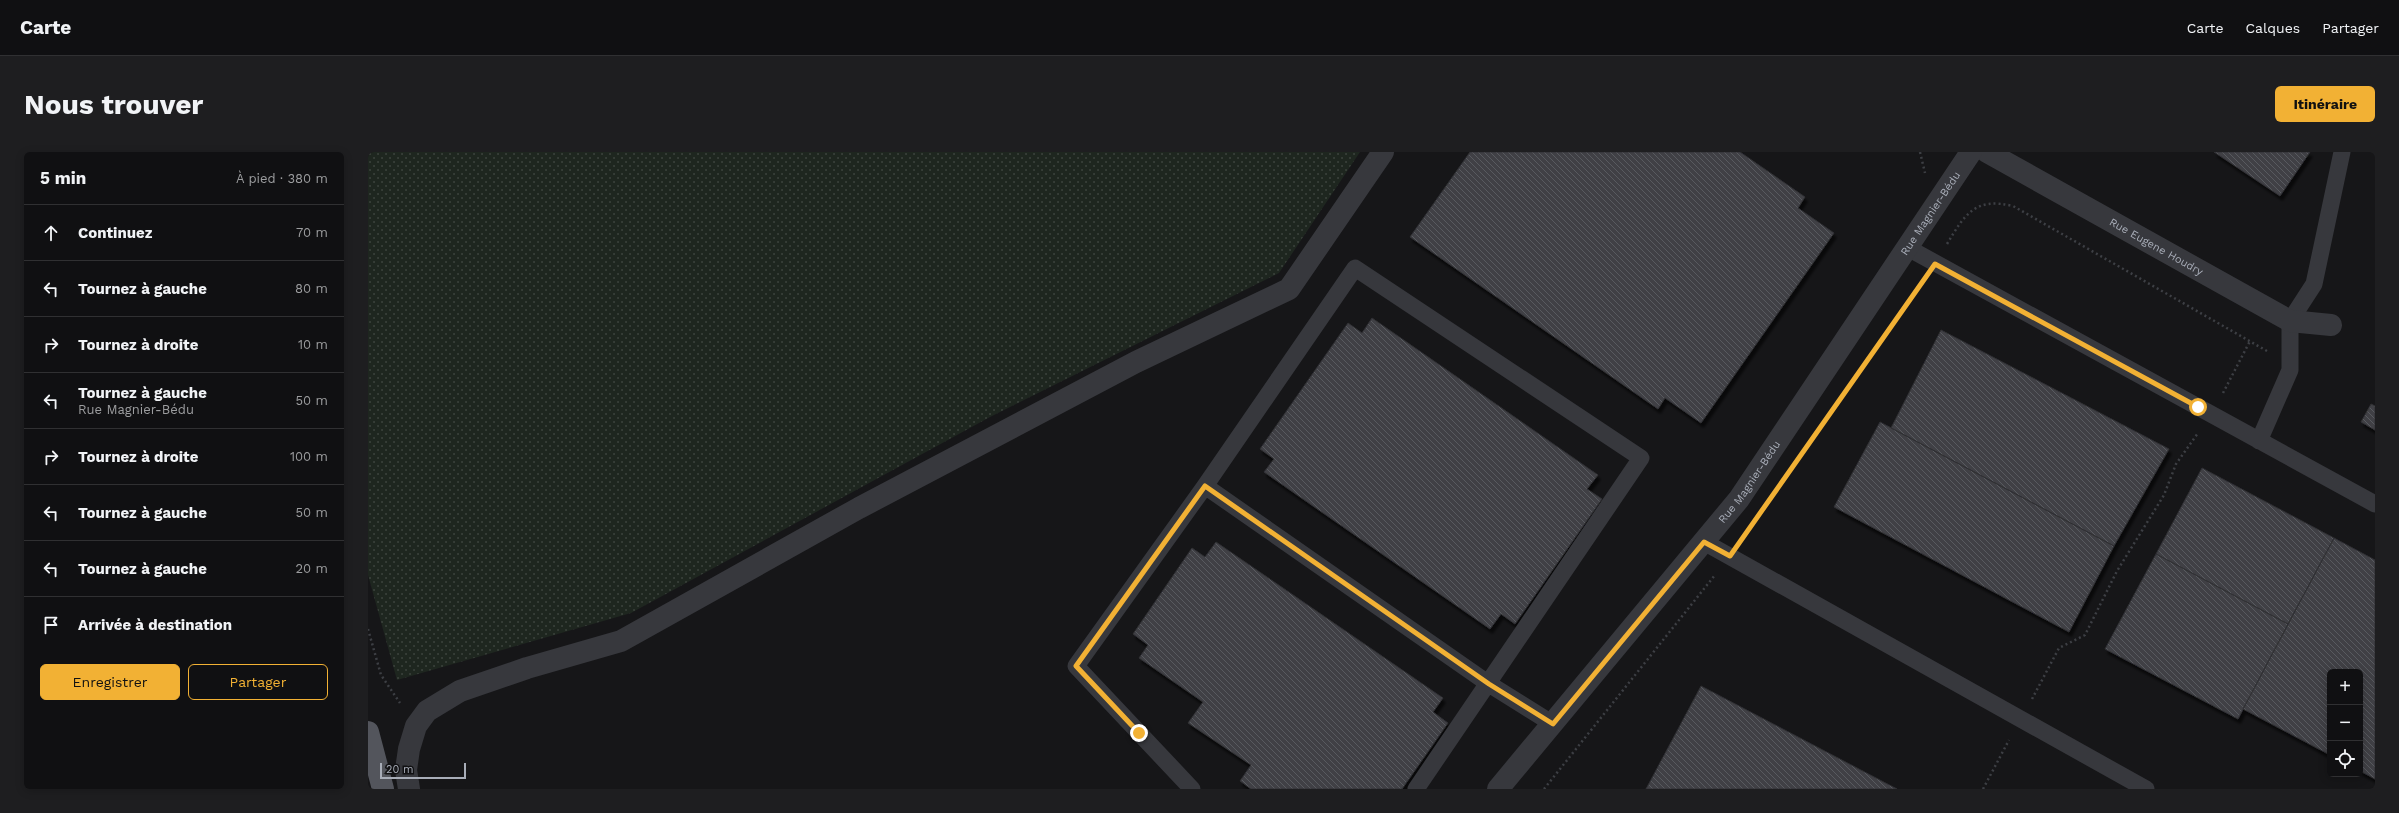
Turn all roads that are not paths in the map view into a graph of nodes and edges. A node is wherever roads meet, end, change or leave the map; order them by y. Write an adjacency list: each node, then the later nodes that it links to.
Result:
1 (1383, 152): 16 (street)
2 (1971, 152): 5 (street, Rue Magnier-Bédu)
3 (1987, 152): 6 (street, Rue Eugene Houdry)
4 (2342, 152): 6 (lane)
5 (1908, 248): 8 (lane); 11 (street, Rue Magnier-Bédu)
6 (2290, 321): 7 (street, Rue Eugene Houdry); 8 (lane)
7 (2331, 325)
8 (2259, 441): 10 (lane)
9 (1205, 486): 12 (lane); 12 (lane); 17 (lane)
10 (2375, 504)
11 (1704, 542): 13 (street, Rue Magnier-Bédu); 20 (lane)
12 (1489, 684): 13 (lane); 18 (lane)
13 (1553, 724): 19 (street, Rue Magnier-Bédu)
14 (368, 732): 15 (main road)
15 (383, 789)
16 (409, 789)
17 (1192, 789)
18 (1416, 789)
19 (1498, 789)
20 (2146, 789)

